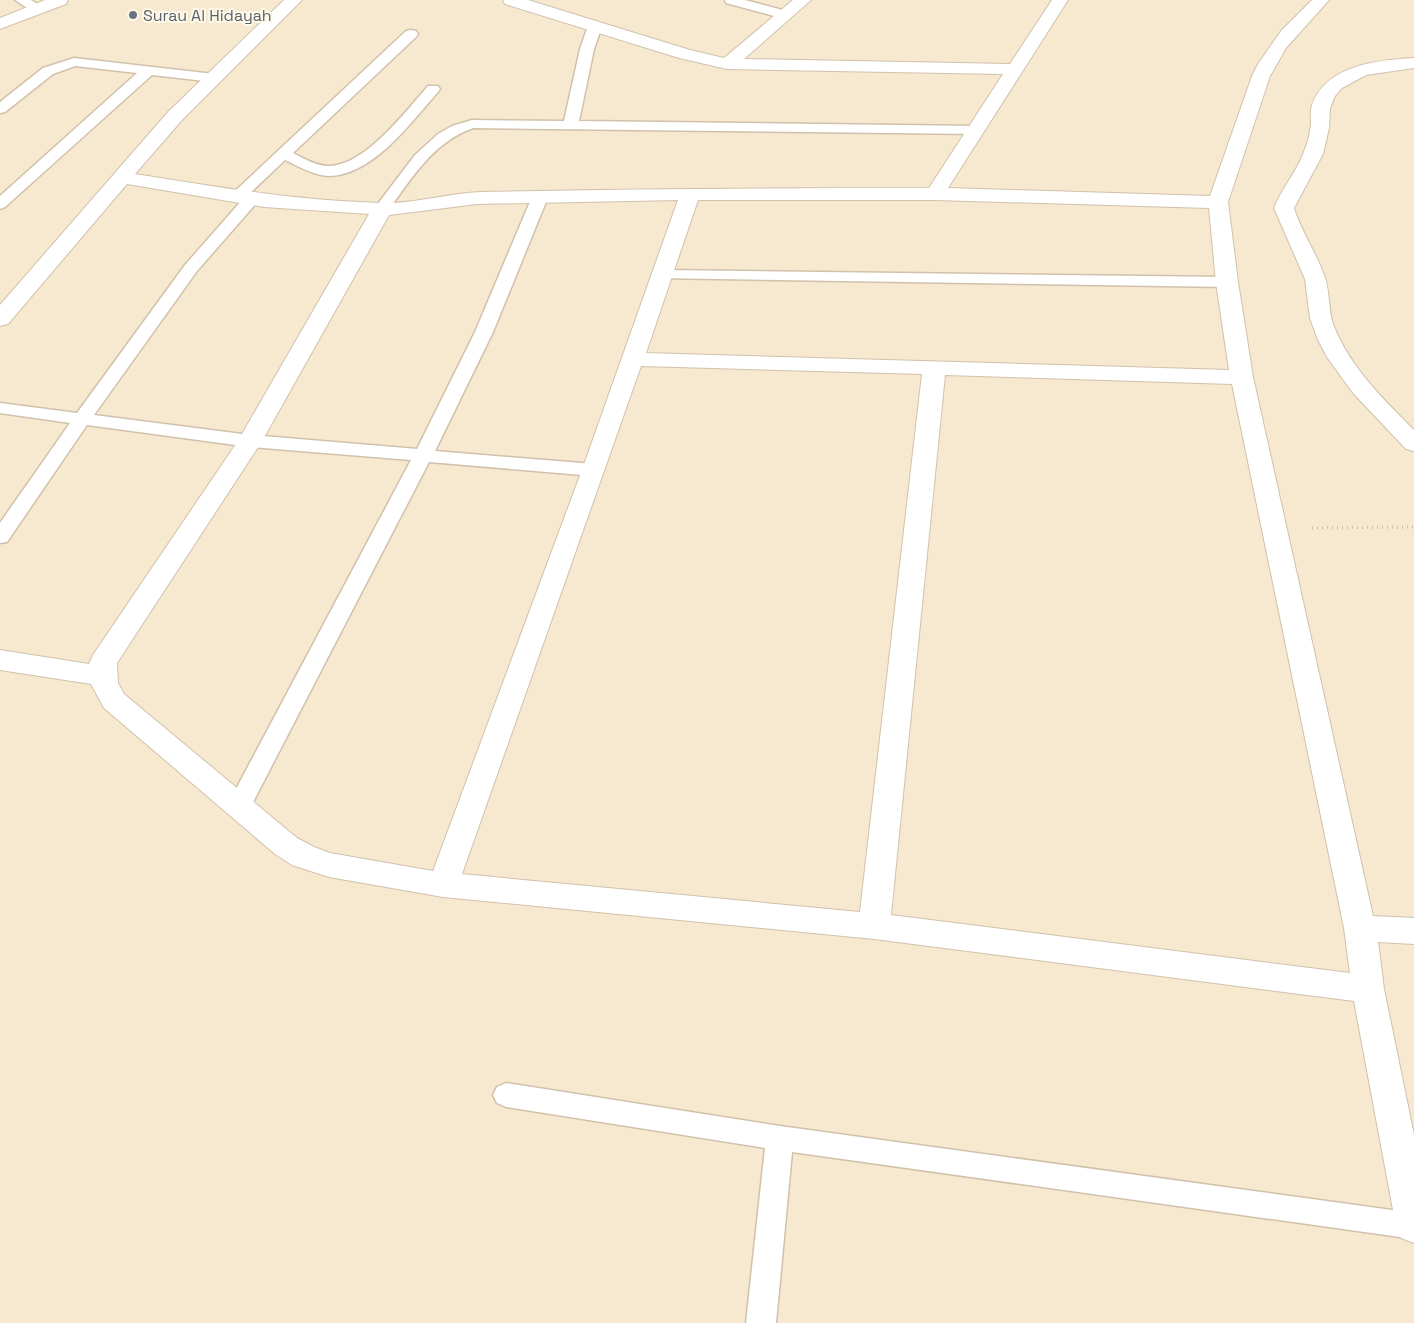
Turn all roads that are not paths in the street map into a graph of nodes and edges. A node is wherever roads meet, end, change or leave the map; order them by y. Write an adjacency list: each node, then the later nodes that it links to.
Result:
1 (21, 0): 9 (lane)
2 (60, 0): 9 (street)
3 (294, 0): 18 (street)
4 (510, 0): 12 (street)
5 (731, 0): 10 (lane)
6 (803, 0): 10 (street)
7 (1060, 0): 16 (street)
8 (1322, 0): 29 (street)
9 (38, 9): 11 (street)
10 (785, 15): 15 (street)
11 (0, 24)
12 (595, 26): 15 (street); 21 (lane)
13 (410, 34): 23 (lane)
14 (1414, 63): 41 (street)
15 (727, 64): 16 (street)
16 (1015, 69): 22 (street)
17 (149, 70): 18 (lane); 20 (lane); 30 (lane)
18 (214, 78): 24 (street)
19 (433, 89): 23 (lane)
20 (0, 109)
21 (571, 124): 22 (lane); 31 (lane)
22 (976, 130): 26 (street)
23 (282, 154): 27 (lane)
24 (123, 178): 27 (street); 34 (street)
25 (690, 194): 26 (street); 28 (street); 32 (street)
26 (935, 194): 29 (street)
27 (245, 197): 31 (street); 39 (lane)
28 (540, 197): 31 (street); 42 (lane)
29 (1218, 202): 33 (street)
30 (0, 204)
31 (382, 209): 40 (street)
32 (662, 275): 33 (lane); 35 (street)
33 (1227, 282): 37 (street)
34 (0, 319)
35 (632, 359): 36 (street); 43 (street)
36 (934, 369): 37 (street); 49 (street)
37 (1242, 377): 50 (street)
38 (0, 408): 39 (lane)
39 (82, 419): 40 (lane); 44 (lane)
40 (250, 441): 42 (lane); 46 (street)
41 (1414, 444)
42 (422, 456): 43 (lane); 47 (lane)
43 (594, 470): 48 (street)
44 (0, 537)
45 (0, 660): 46 (street)
46 (101, 676): 47 (street)
47 (239, 806): 48 (street)
48 (442, 884): 49 (street)
49 (874, 926): 52 (street)
50 (1360, 928): 51 (street); 52 (street)
51 (1414, 931)
52 (1368, 989): 55 (street)
53 (506, 1095): 54 (lane)
54 (780, 1138): 56 (lane); 57 (lane)
55 (1408, 1167): 56 (street)
56 (1414, 1226)
57 (761, 1323)

